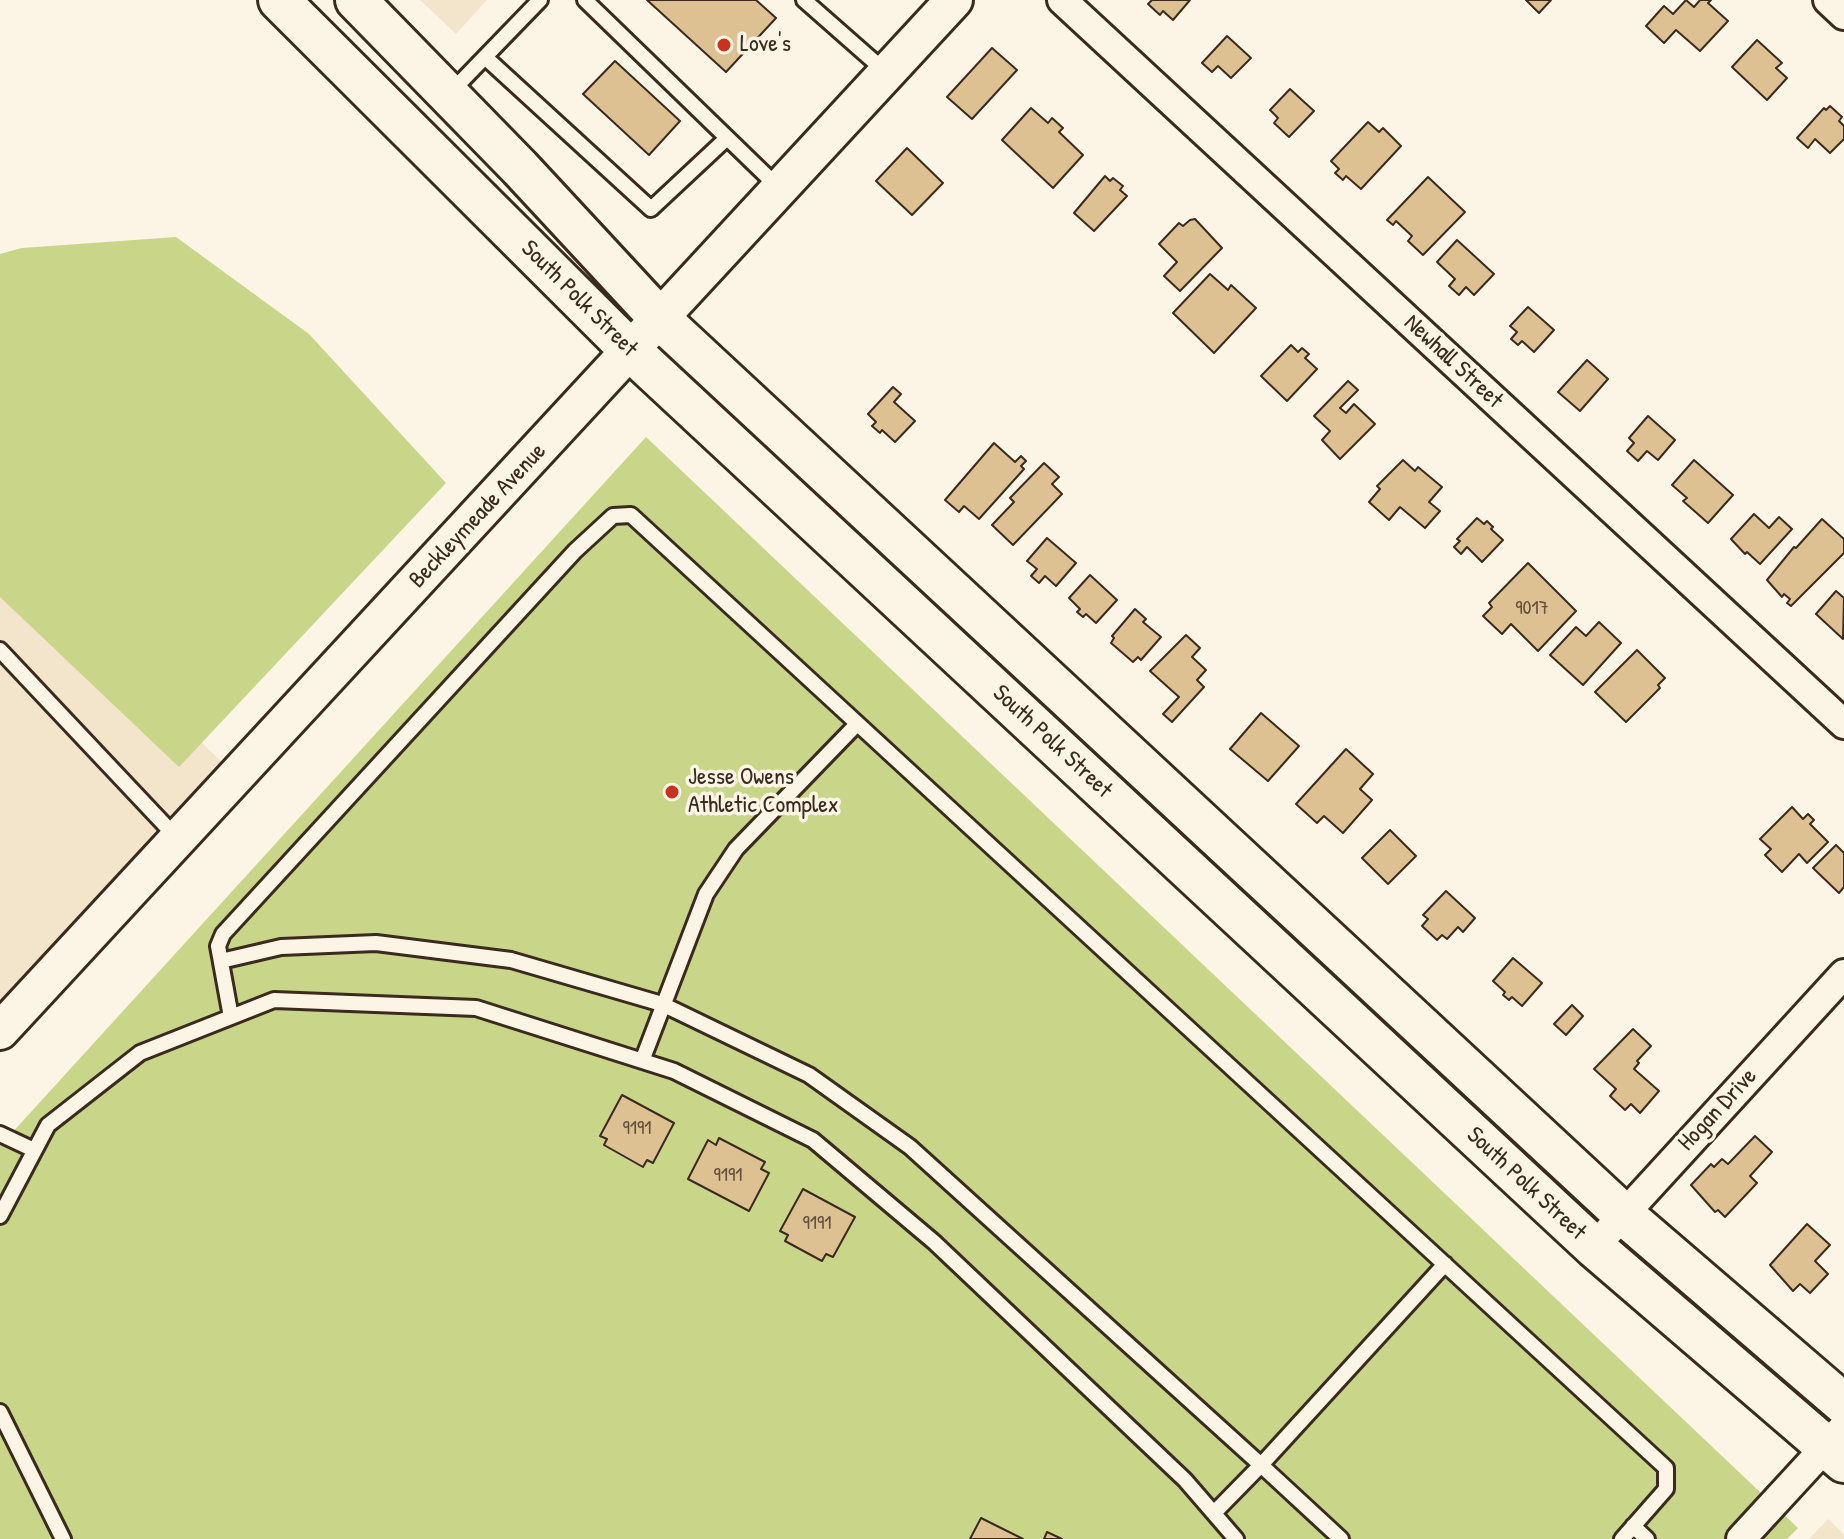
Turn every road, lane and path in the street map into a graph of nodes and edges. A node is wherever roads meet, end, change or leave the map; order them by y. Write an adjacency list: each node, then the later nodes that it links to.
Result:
1 (279, 0): 16 (main road, South Polk Street)
2 (356, 0): 12 (main road, South Polk Street)
3 (540, 0): 10 (lane)
4 (804, 0): 11 (lane)
5 (954, 0): 11 (street, Beckleymeade Avenue)
6 (1062, 0): 19 (street, Newhall Street)
7 (1828, 0): 9 (street)
8 (592, 2): 13 (lane)
9 (1844, 15)
10 (485, 57): 12 (lane); 13 (lane)
11 (887, 73): 14 (street, Beckleymeade Avenue)
12 (448, 95): 15 (main road, South Polk Street)
13 (727, 138): 14 (lane)
14 (780, 189): 15 (street, Beckleymeade Avenue)
15 (660, 319): 16 (street, Beckleymeade Avenue); 20 (main road, South Polk Street)
16 (631, 351): 21 (main road, South Polk Street); 22 (street, Beckleymeade Avenue)
17 (0, 650): 22 (lane)
18 (857, 724): 23 (lane); 25 (lane); 34 (lane)
19 (1844, 724)
20 (1171, 794): 21 (main road); 32 (main road, South Polk Street)
21 (1143, 826): 33 (main road, South Polk Street)
22 (180, 840): 27 (street, Beckleymeade Avenue)
23 (221, 961): 25 (lane); 26 (lane)
24 (1844, 974): 32 (street, Hogan Drive)
25 (662, 1004): 28 (lane); 38 (lane)
26 (231, 1017): 28 (lane); 30 (lane)
27 (0, 1031)
28 (642, 1061): 39 (lane)
29 (0, 1134): 30 (lane)
30 (34, 1150): 31 (lane)
31 (2, 1207)
32 (1623, 1214): 33 (street, Hogan Drive); 35 (main road, South Polk Street)
33 (1594, 1247): 37 (main road, South Polk Street)
34 (1445, 1264): 38 (lane); 41 (lane)
35 (1844, 1404)
36 (0, 1412): 42 (lane)
37 (1838, 1445): 48 (street)
38 (1261, 1465): 39 (lane); 40 (lane)
39 (1214, 1513): 43 (lane)
40 (1312, 1513): 44 (lane); 45 (lane)
41 (1633, 1526): 46 (lane); 47 (lane)
42 (63, 1539)
43 (1236, 1539)
44 (1320, 1539)
45 (1341, 1539)
46 (1622, 1539)
47 (1647, 1539)
48 (1741, 1539)

